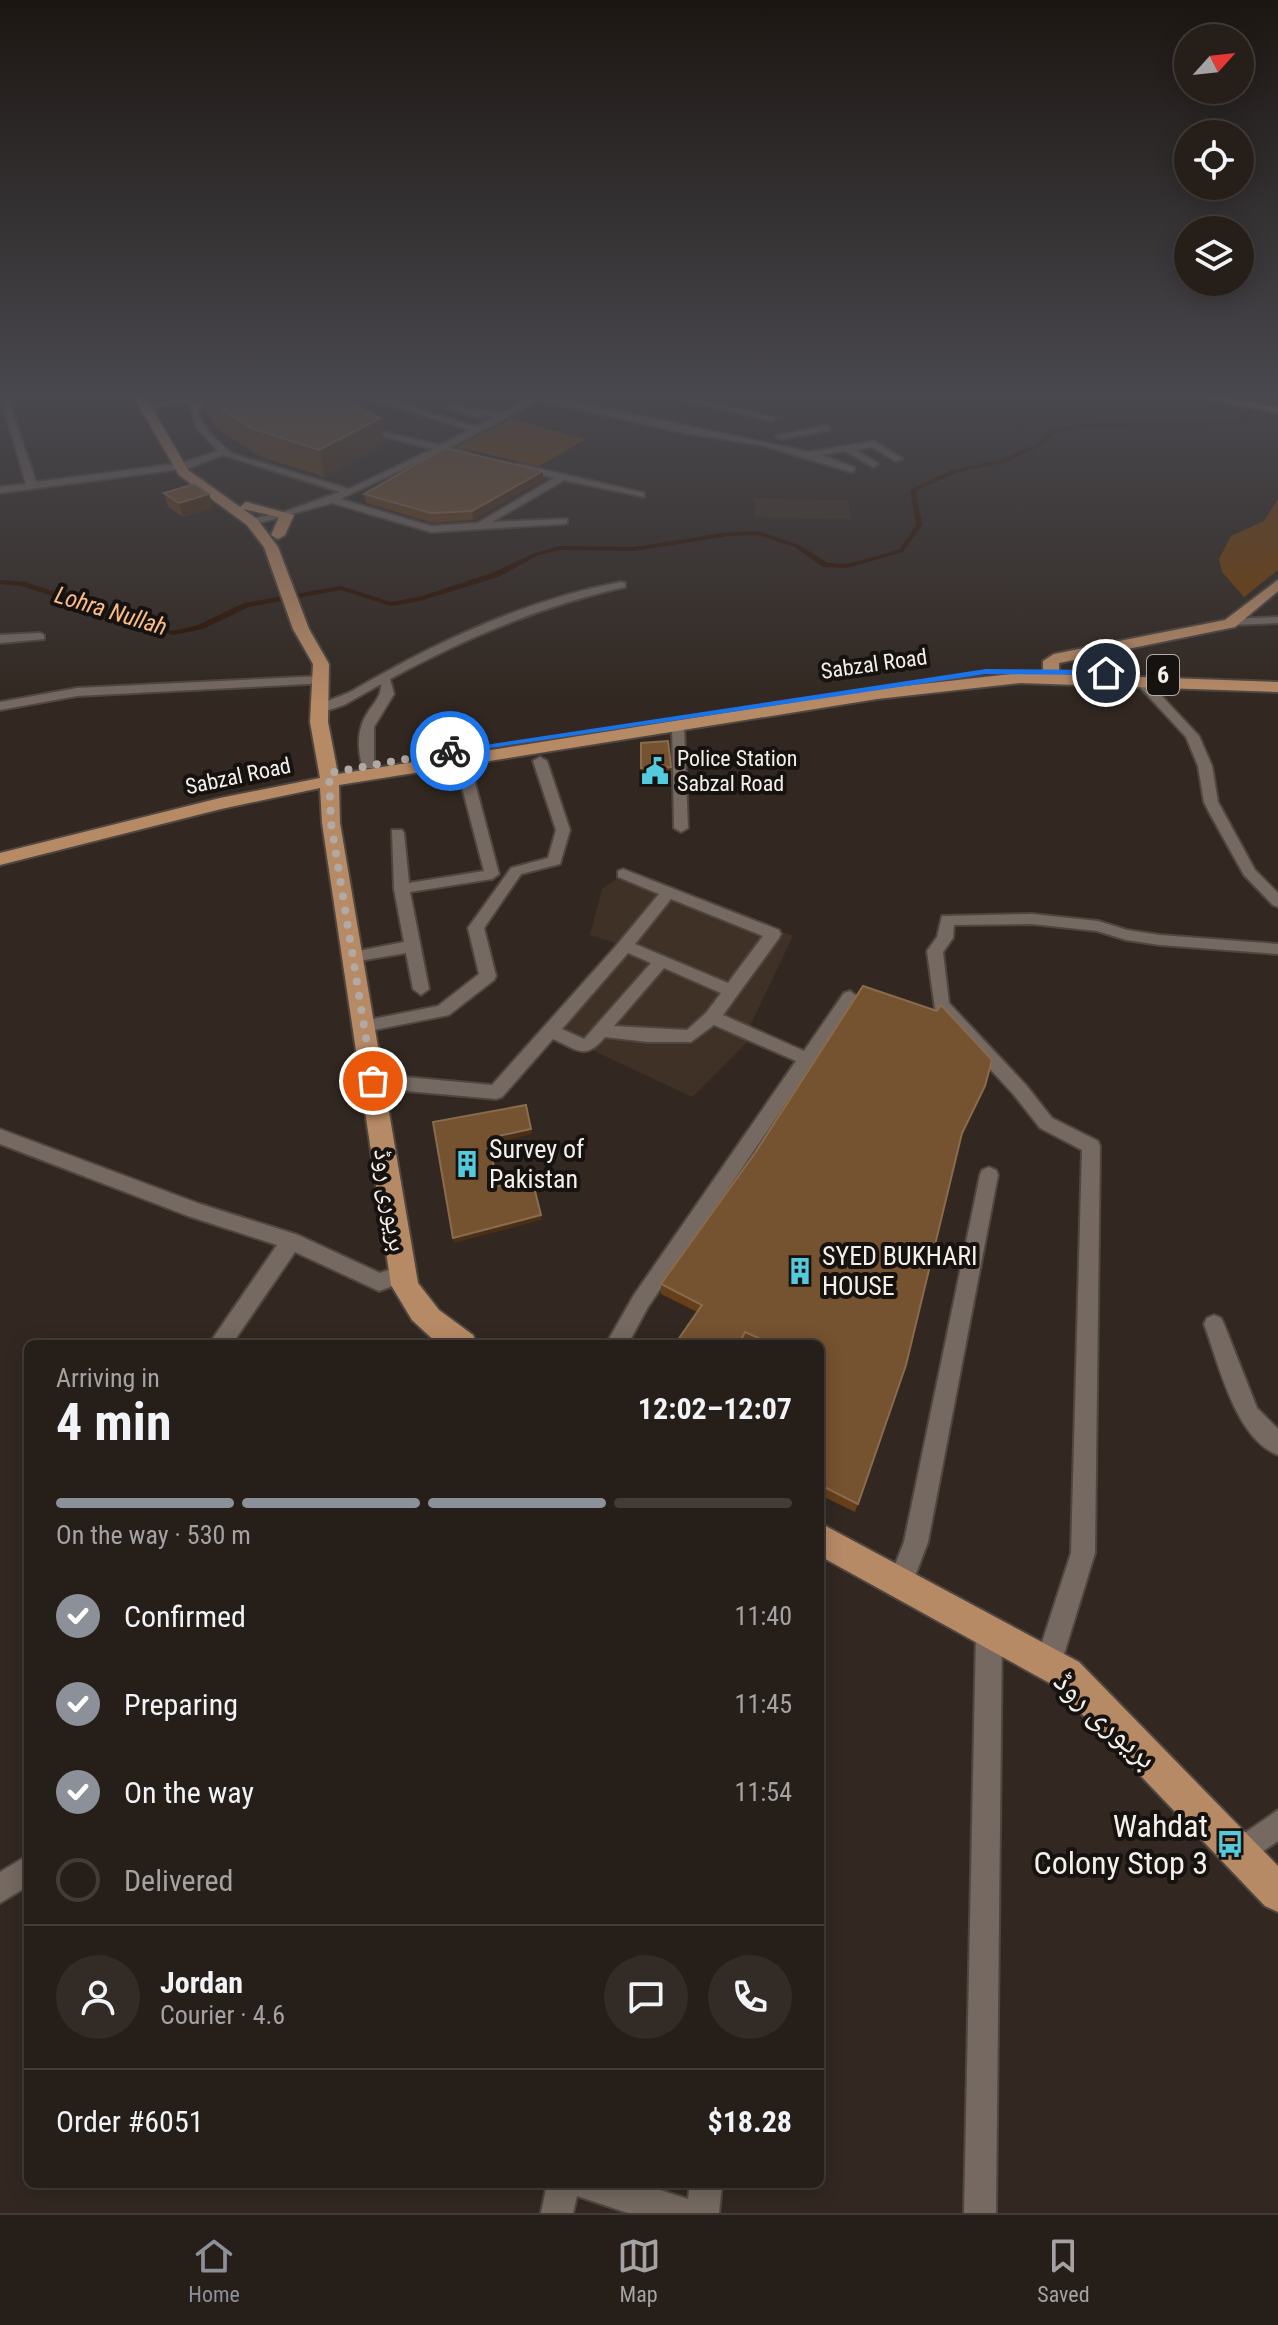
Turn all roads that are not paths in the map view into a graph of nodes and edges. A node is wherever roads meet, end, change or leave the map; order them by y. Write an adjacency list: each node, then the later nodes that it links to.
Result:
1 (229, 497): 8 (main road)
2 (233, 497): 6 (main road)
3 (332, 497): 7 (street)
4 (349, 497): 10 (street)
5 (527, 497): 10 (street)
6 (246, 506): 7 (main road); 8 (main road)
7 (287, 515): 8 (street); 11 (main road)
8 (259, 520): 11 (main road); 12 (main road)
9 (563, 521): 10 (street)
10 (477, 526)
11 (278, 535): 12 (main road)
12 (290, 577): 21 (main road, بریوری روڈ)
13 (1278, 584): 16 (main road, Sabzal Road)
14 (621, 585): 20 (street)
15 (1278, 620): 16 (street)
16 (1233, 622): 19 (main road, Sabzal Road)
17 (40, 637): 18 (street)
18 (0, 639)
19 (1050, 674): 22 (main road, 6); 23 (main road, 6); 27 (main road, Sabzal Road); 28 (main road, Sabzal Road)
20 (382, 677): 26 (street); 30 (street)
21 (323, 680): 25 (street); 26 (main road, بریوری روڈ)
22 (1278, 680)
23 (1141, 681): 24 (main road, 6); 40 (street)
24 (1278, 687)
25 (0, 706)
26 (320, 709): 32 (main road, بریوری روڈ)
27 (678, 725): 28 (main road, Sabzal Road); 33 (street)
28 (649, 726): 30 (main road, Sabzal Road); 32 (main road, Sabzal Road)
29 (540, 761): 50 (street)
30 (369, 765): 32 (main road, Sabzal Road)
31 (464, 768): 38 (street)
32 (329, 777): 35 (main road, Sabzal Road); 36 (main road, Sabzal Road); 44 (main road, بریوری روڈ)
33 (681, 828)
34 (397, 833): 38 (street)
35 (0, 849)
36 (0, 859)
37 (623, 874): 39 (street)
38 (402, 889): 41 (street)
39 (668, 893): 42 (street); 47 (street)
40 (1278, 902)
41 (413, 946): 44 (street); 46 (street)
42 (626, 946): 45 (street); 51 (street)
43 (1278, 949): 67 (street)
44 (353, 957): 50 (main road, بریوری روڈ)
45 (661, 961): 47 (street); 52 (street)
46 (421, 989)
47 (730, 990): 49 (street)
48 (850, 997): 53 (street)
49 (712, 1017): 52 (street); 53 (street)
50 (364, 1026): 54 (main road, بریوری روڈ)
51 (550, 1031): 52 (street); 54 (street)
52 (601, 1031)
53 (807, 1059): 62 (street)
54 (373, 1081): 58 (main road, بریوری روڈ)
55 (0, 1136): 57 (street)
56 (989, 1175): 65 (street)
57 (291, 1241): 58 (street); 60 (street)
58 (403, 1274): 61 (main road, بریوری روڈ)
59 (1214, 1324): 63 (street)
60 (223, 1340)
61 (449, 1340)
62 (619, 1340)
63 (1278, 1444)
64 (824, 1541): 65 (main road, بریوری روڈ)
65 (900, 1583): 66 (main road, بریوری روڈ)
66 (989, 1632): 67 (main road, بریوری روڈ); 79 (street)
67 (1048, 1664): 69 (main road, بریوری روڈ)
68 (1278, 1824): 69 (street)
69 (1240, 1853): 72 (main road, بریوری روڈ)
70 (24, 1872): 71 (street)
71 (0, 1889)
72 (1278, 1893)
73 (562, 2188): 76 (street)
74 (599, 2188): 77 (street)
75 (706, 2188): 78 (street)
76 (557, 2213)
77 (683, 2213)
78 (703, 2213)
79 (980, 2213)

